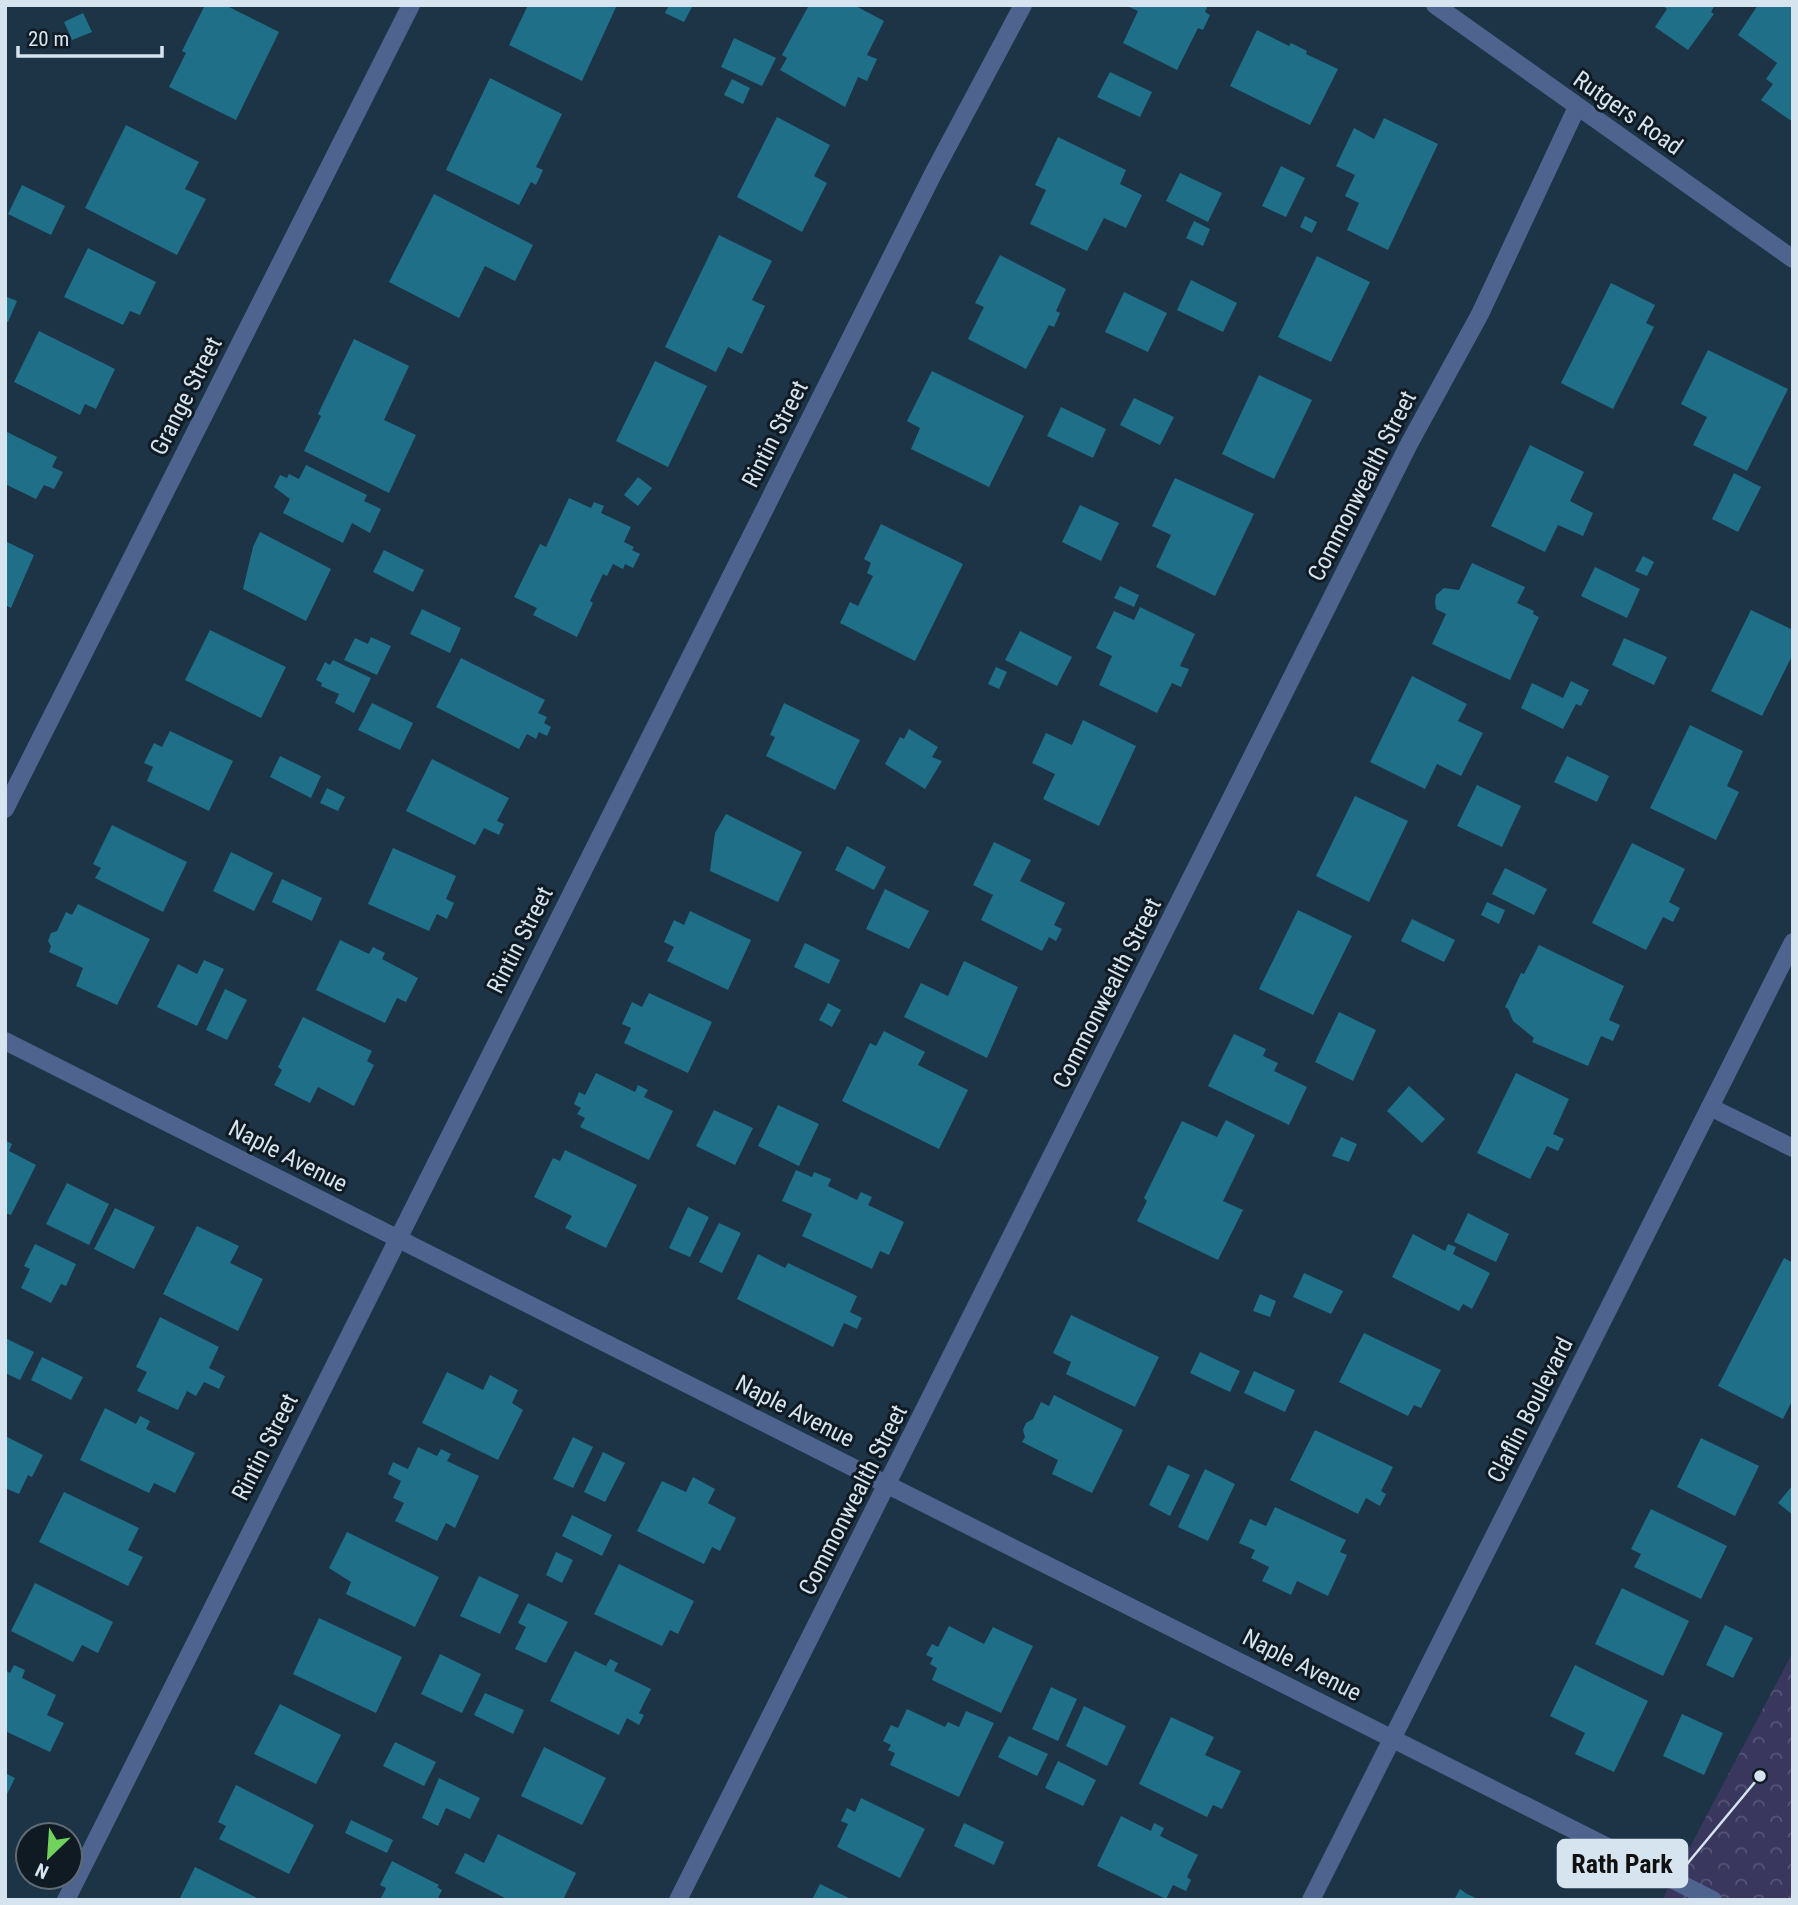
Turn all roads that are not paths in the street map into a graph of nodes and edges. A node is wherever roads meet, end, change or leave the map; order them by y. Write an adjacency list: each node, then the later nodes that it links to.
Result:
1 (411, 5): 6 (street, Grange Street)
2 (1023, 5): 11 (street, Rintin Street)
3 (1435, 5): 4 (street, Rutgers Road)
4 (1577, 107): 5 (street, Rutgers Road); 12 (street, Commonwealth Street)
5 (1793, 259)
6 (5, 809)
7 (1793, 942): 9 (street, Claflin Boulevard)
8 (5, 1041): 11 (street, Naple Avenue)
9 (1710, 1107): 10 (street); 13 (street, Claflin Boulevard)
10 (1793, 1148)
11 (398, 1238): 12 (street, Naple Avenue); 14 (street, Rintin Street)
12 (888, 1485): 13 (street, Naple Avenue); 15 (street, Commonwealth Street)
13 (1392, 1738): 16 (street, Claflin Boulevard); 17 (street, Naple Avenue)
14 (66, 1900)
15 (678, 1900)
16 (1311, 1900)
17 (1713, 1900)

